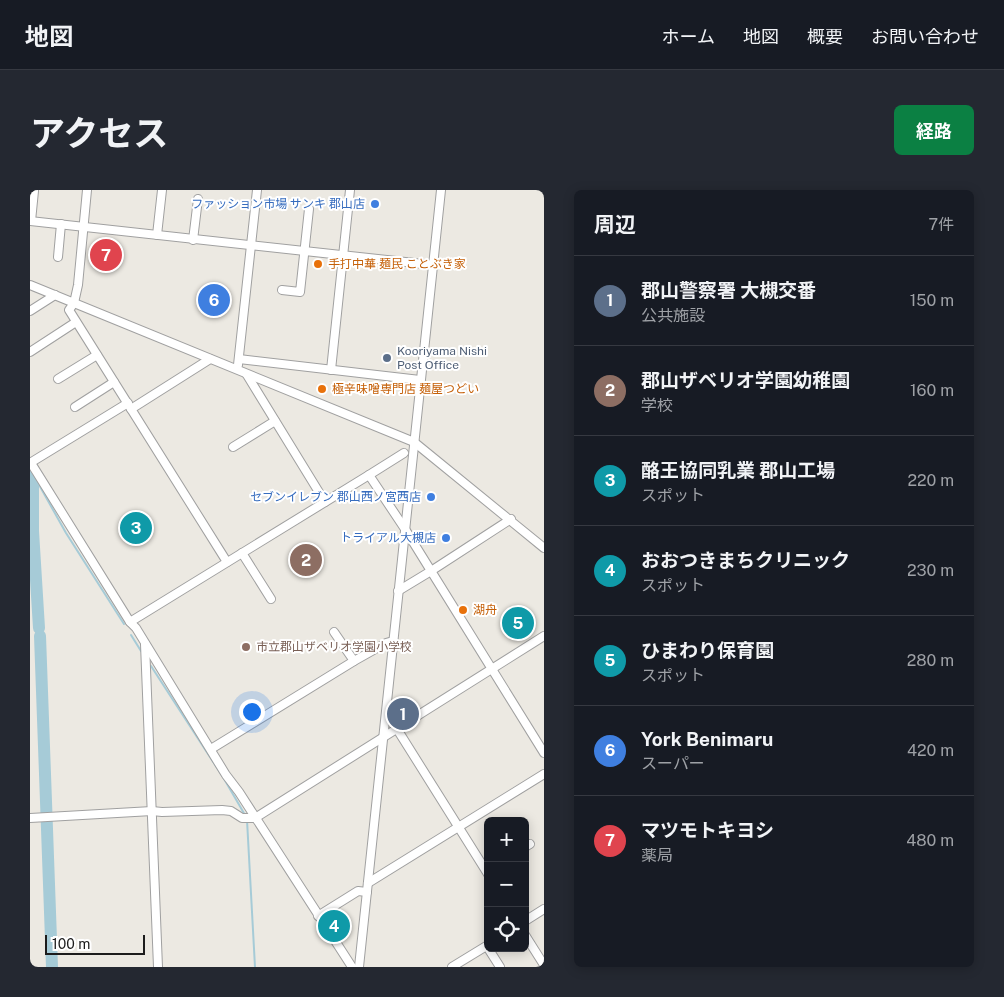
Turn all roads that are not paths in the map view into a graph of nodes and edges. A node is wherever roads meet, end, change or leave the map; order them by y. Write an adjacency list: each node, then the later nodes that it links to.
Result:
1 (87, 190): 11 (street)
2 (162, 190): 12 (street)
3 (256, 190): 14 (street)
4 (350, 190): 16 (street)
5 (441, 190): 18 (street)
6 (34, 191): 9 (street)
7 (198, 200): 13 (street)
8 (309, 209): 15 (street)
9 (30, 221): 10 (street)
10 (61, 224): 11 (street); 17 (street)
11 (84, 227): 12 (street); 22 (street)
12 (157, 235): 13 (street)
13 (193, 240): 14 (street)
14 (251, 246): 15 (street); 28 (street)
15 (305, 252): 16 (street); 20 (street)
16 (343, 255): 18 (street); 30 (street)
17 (58, 257)
18 (433, 265): 33 (street)
19 (30, 285): 21 (street)
20 (282, 290)
21 (55, 295): 22 (street); 23 (street)
22 (74, 303): 24 (street); 27 (street)
23 (30, 311)
24 (76, 322): 25 (street); 26 (street)
25 (30, 352)
26 (97, 355): 32 (street); 34 (street)
27 (210, 358): 29 (street); 35 (street)
28 (239, 359): 29 (street); 30 (street)
29 (237, 370): 31 (street)
30 (331, 370): 33 (street)
31 (247, 375): 37 (street); 38 (street)
32 (58, 379)
33 (420, 380): 38 (street)
34 (114, 382): 35 (street); 36 (street)
35 (129, 406): 41 (street); 48 (street)
36 (75, 407)
37 (275, 421): 39 (street); 43 (street)
38 (414, 442): 44 (street); 45 (street)
39 (234, 447)
40 (404, 453): 42 (street)
41 (30, 463): 52 (street)
42 (369, 475): 43 (street); 45 (street)
43 (325, 502): 47 (street)
44 (510, 519): 46 (street); 49 (street)
45 (405, 529): 49 (street); 50 (street)
46 (544, 548)
47 (242, 553): 48 (street); 51 (street)
48 (227, 562): 52 (street)
49 (431, 572): 50 (street); 58 (street)
50 (398, 591): 55 (street)
51 (271, 600)
52 (130, 622): 56 (street)
53 (334, 632): 57 (street)
54 (544, 636): 58 (street)
55 (393, 641): 57 (street); 60 (street)
56 (145, 643): 61 (street); 64 (street)
57 (354, 661): 61 (street)
58 (491, 669): 59 (street); 62 (street)
59 (397, 729): 60 (street); 67 (street)
60 (383, 737): 66 (street); 69 (street)
61 (211, 749): 66 (street)
62 (544, 752)
63 (544, 774): 67 (street)
64 (152, 811): 65 (street); 66 (street); 78 (street)
65 (30, 818)
66 (249, 818): 72 (street)
67 (458, 827): 68 (street); 69 (street)
68 (484, 868)
69 (368, 883): 70 (street)
70 (367, 892): 72 (street); 80 (street)
71 (544, 910): 73 (street)
72 (318, 916): 79 (street)
73 (529, 919)
74 (529, 941): 77 (street)
75 (484, 948): 81 (street)
76 (491, 952): 82 (street)
77 (544, 965)
78 (158, 967)
79 (352, 967)
80 (359, 967)
81 (452, 967)
82 (500, 967)

